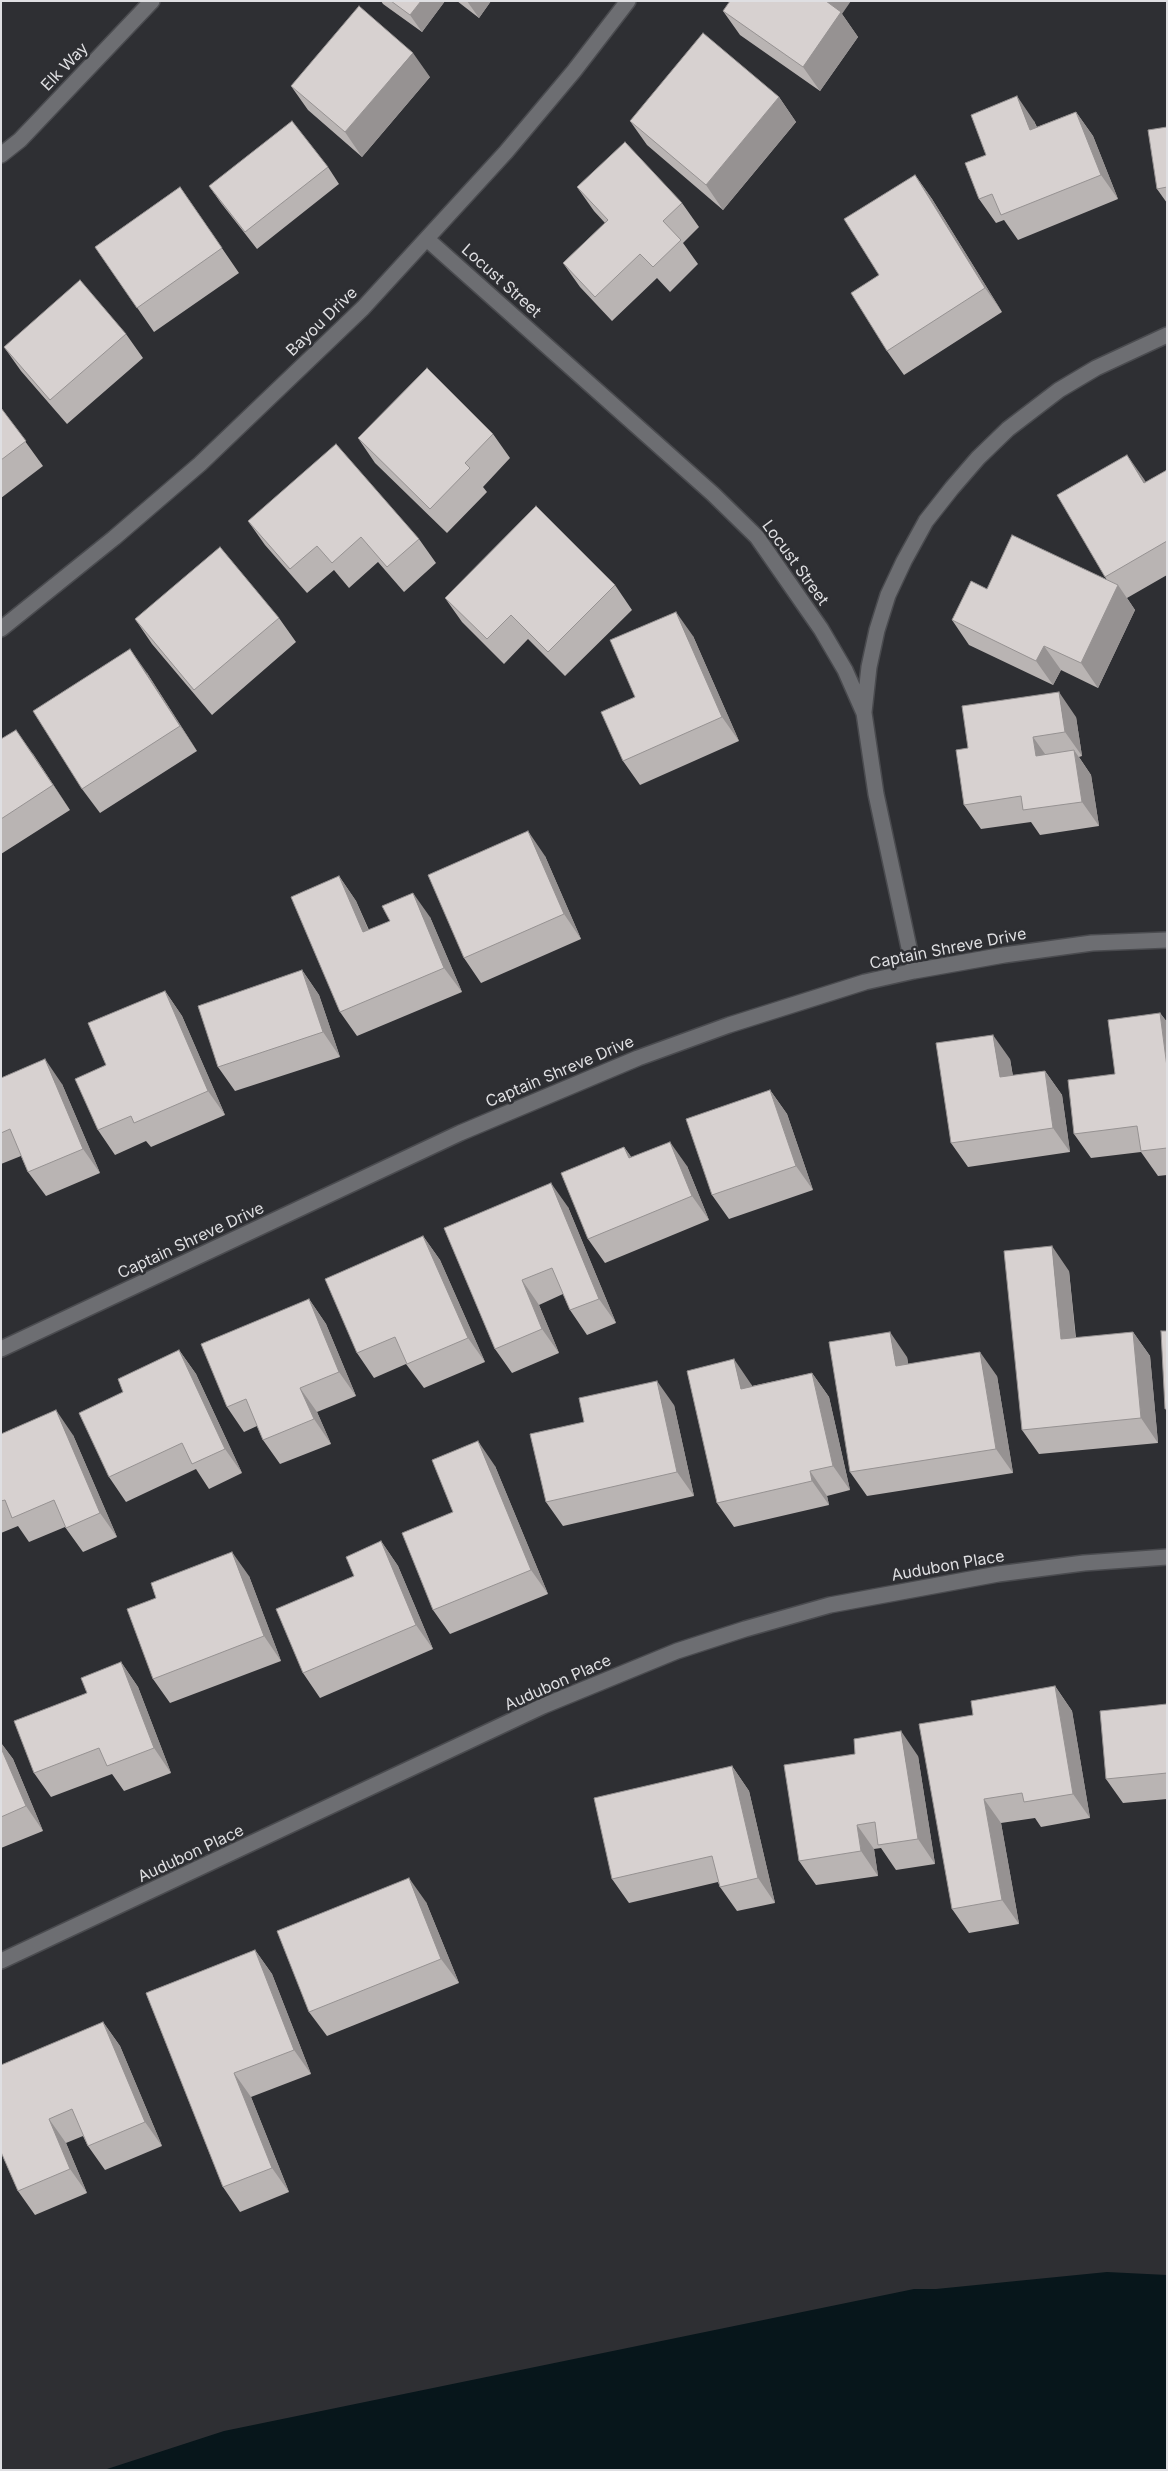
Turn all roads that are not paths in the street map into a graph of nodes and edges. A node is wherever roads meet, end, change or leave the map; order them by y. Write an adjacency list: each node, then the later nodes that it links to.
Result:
1 (152, 1): 3 (street, Elk Way)
2 (628, 1): 4 (street, Bayou Drive)
3 (1, 156)
4 (428, 240): 6 (street, Bayou Drive); 7 (street, Locust Street)
5 (1167, 336): 7 (street)
6 (1, 629)
7 (864, 713): 9 (street, Locust Street)
8 (1167, 940): 9 (street, Captain Shreve Drive)
9 (914, 971): 10 (street, Captain Shreve Drive)
10 (1, 1349)
11 (1167, 1557): 12 (street, Audubon Place)
12 (1, 1961)

